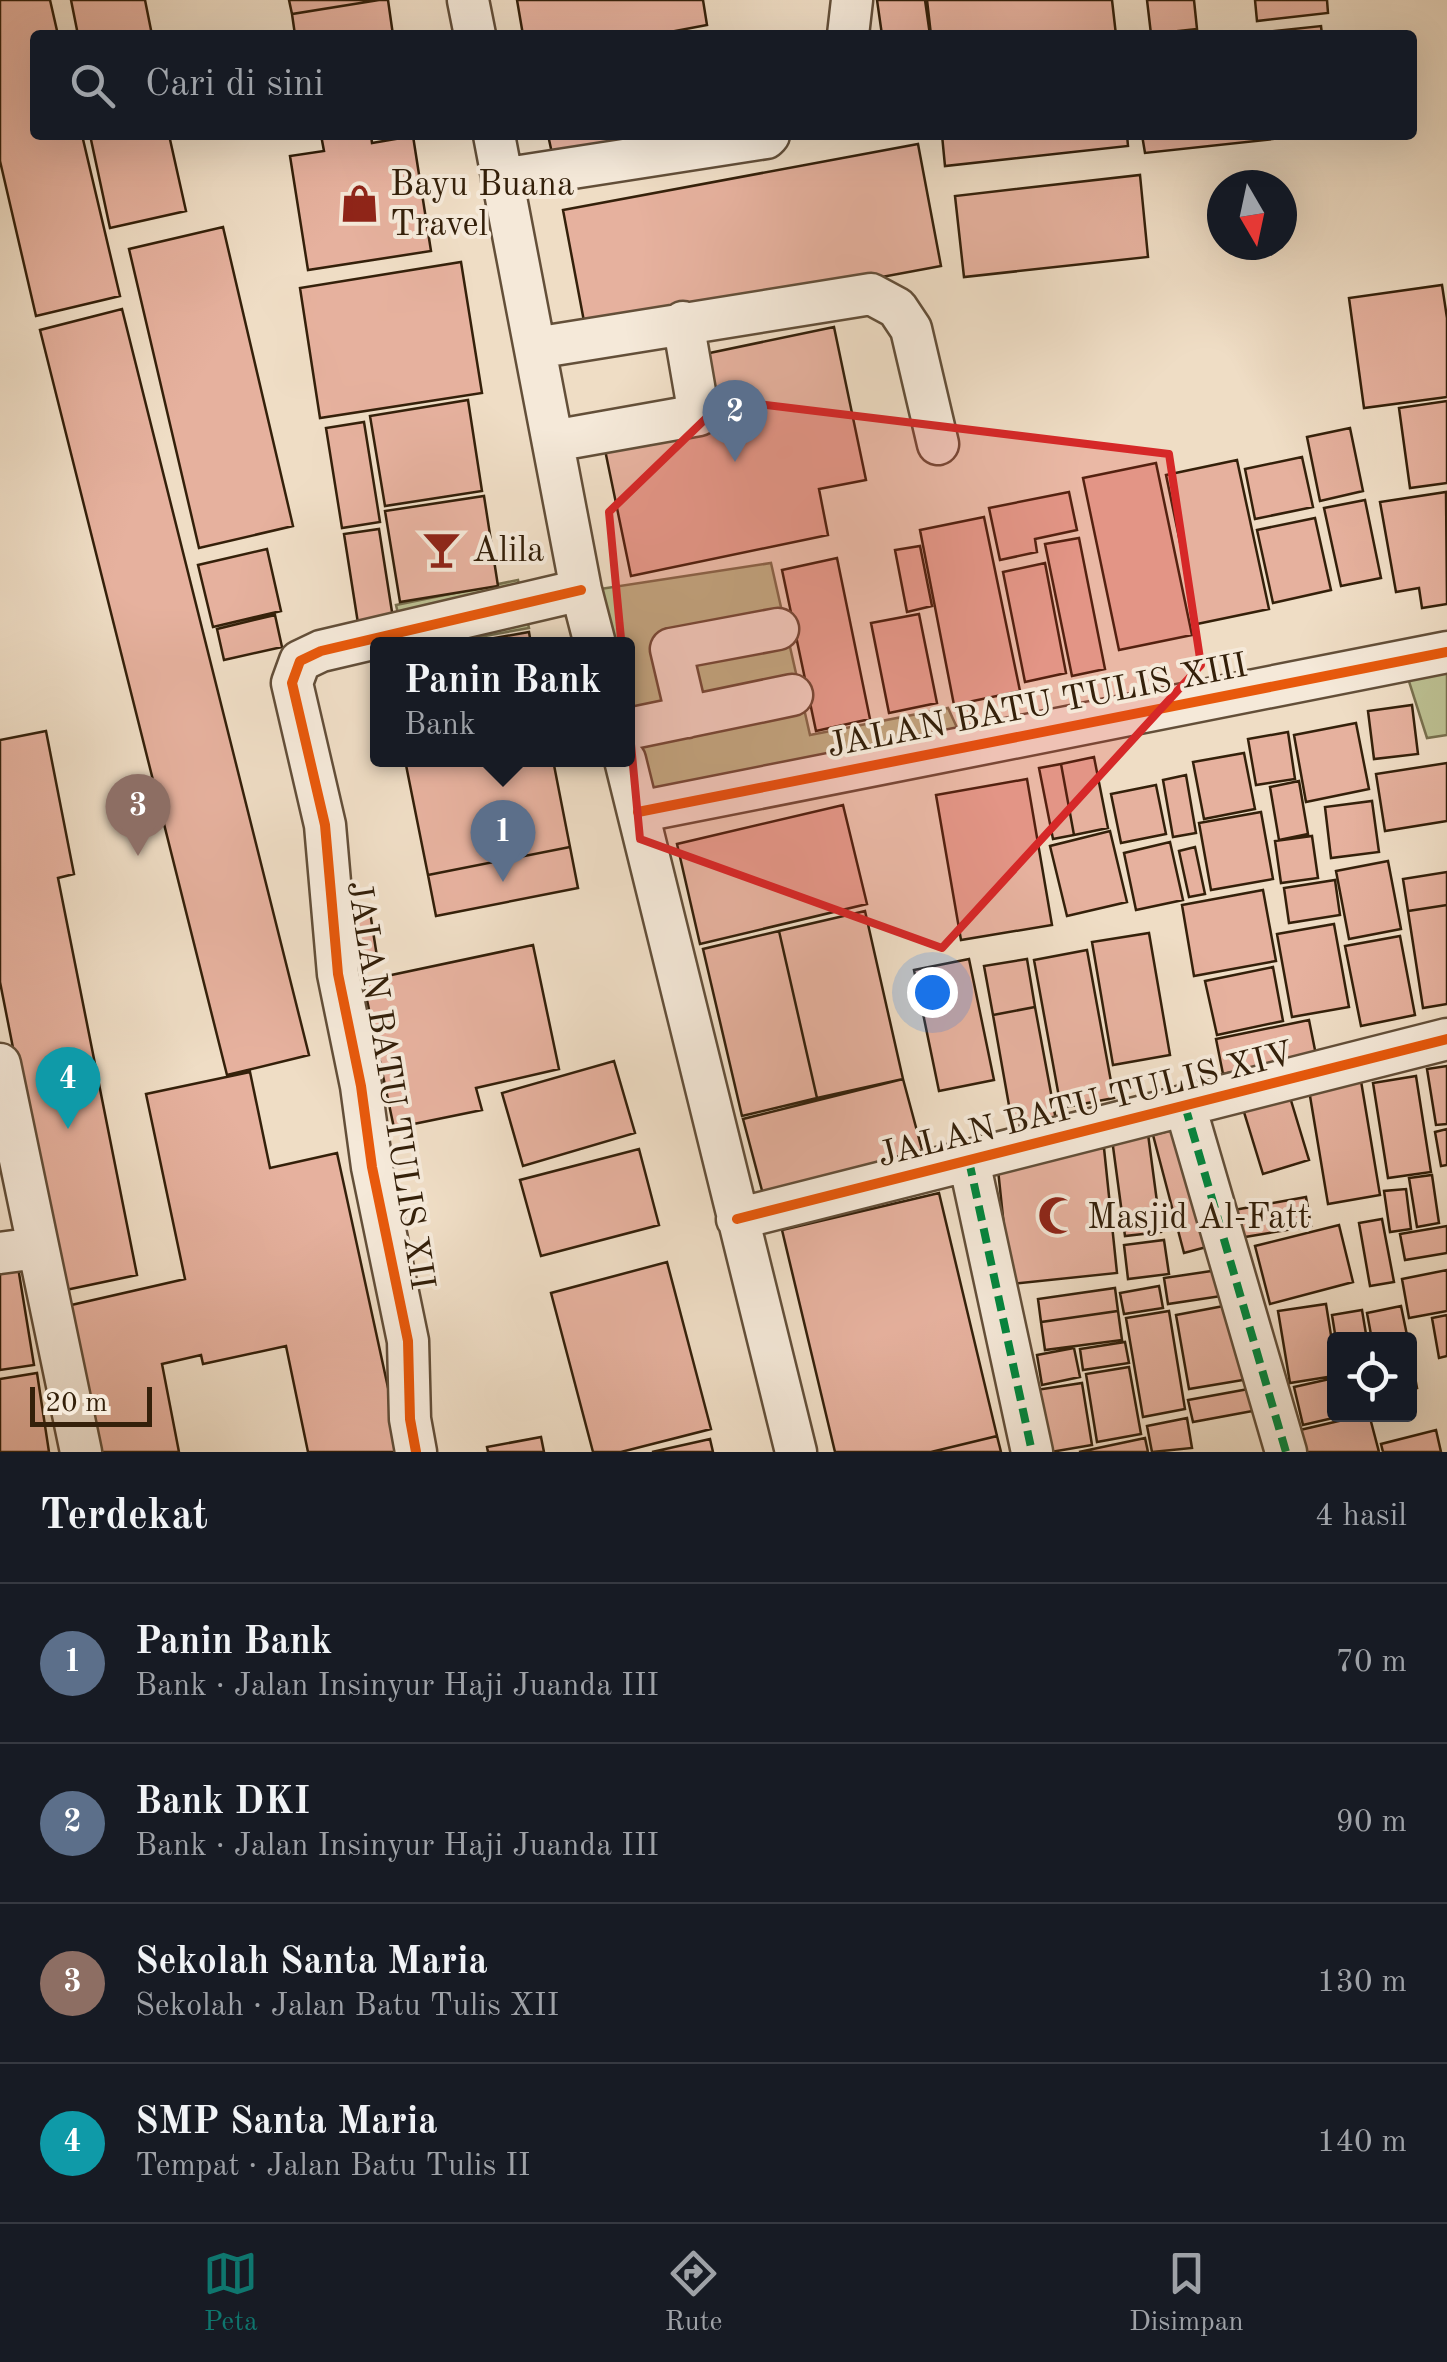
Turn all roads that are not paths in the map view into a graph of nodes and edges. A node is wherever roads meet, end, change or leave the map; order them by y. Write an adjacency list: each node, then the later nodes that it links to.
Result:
1 (468, 0): 3 (street)
2 (852, 0): 4 (street)
3 (474, 30)
4 (849, 30)
5 (495, 140): 7 (street)
6 (753, 140): 7 (street)
7 (502, 179): 9 (street)
8 (684, 322): 9 (street); 10 (street); 11 (street)
9 (534, 348): 10 (street)
10 (553, 440): 12 (street)
11 (938, 444)
12 (581, 590): 14 (street, JALAN BATU TULIS XII); 15 (street)
13 (778, 629): 19 (street)
14 (381, 637)
15 (593, 637)
16 (370, 640): 30 (street, JALAN BATU TULIS XII)
17 (1447, 652): 22 (street, JALAN BATU TULIS XIII)
18 (792, 695): 19 (street)
19 (687, 717): 20 (street)
20 (635, 728)
21 (627, 767): 22 (street)
22 (638, 812): 27 (street)
23 (1447, 1039): 25 (street, JALAN BATU TULIS XIV)
24 (0, 1064): 28 (street)
25 (1185, 1106): 26 (street, JALAN BATU TULIS XIV); 33 (street)
26 (968, 1161): 27 (street, JALAN BATU TULIS XIV); 32 (street)
27 (737, 1219): 31 (street)
28 (19, 1251): 29 (street)
29 (81, 1452)
30 (416, 1452)
31 (796, 1452)
32 (1032, 1452)
33 (1286, 1452)

